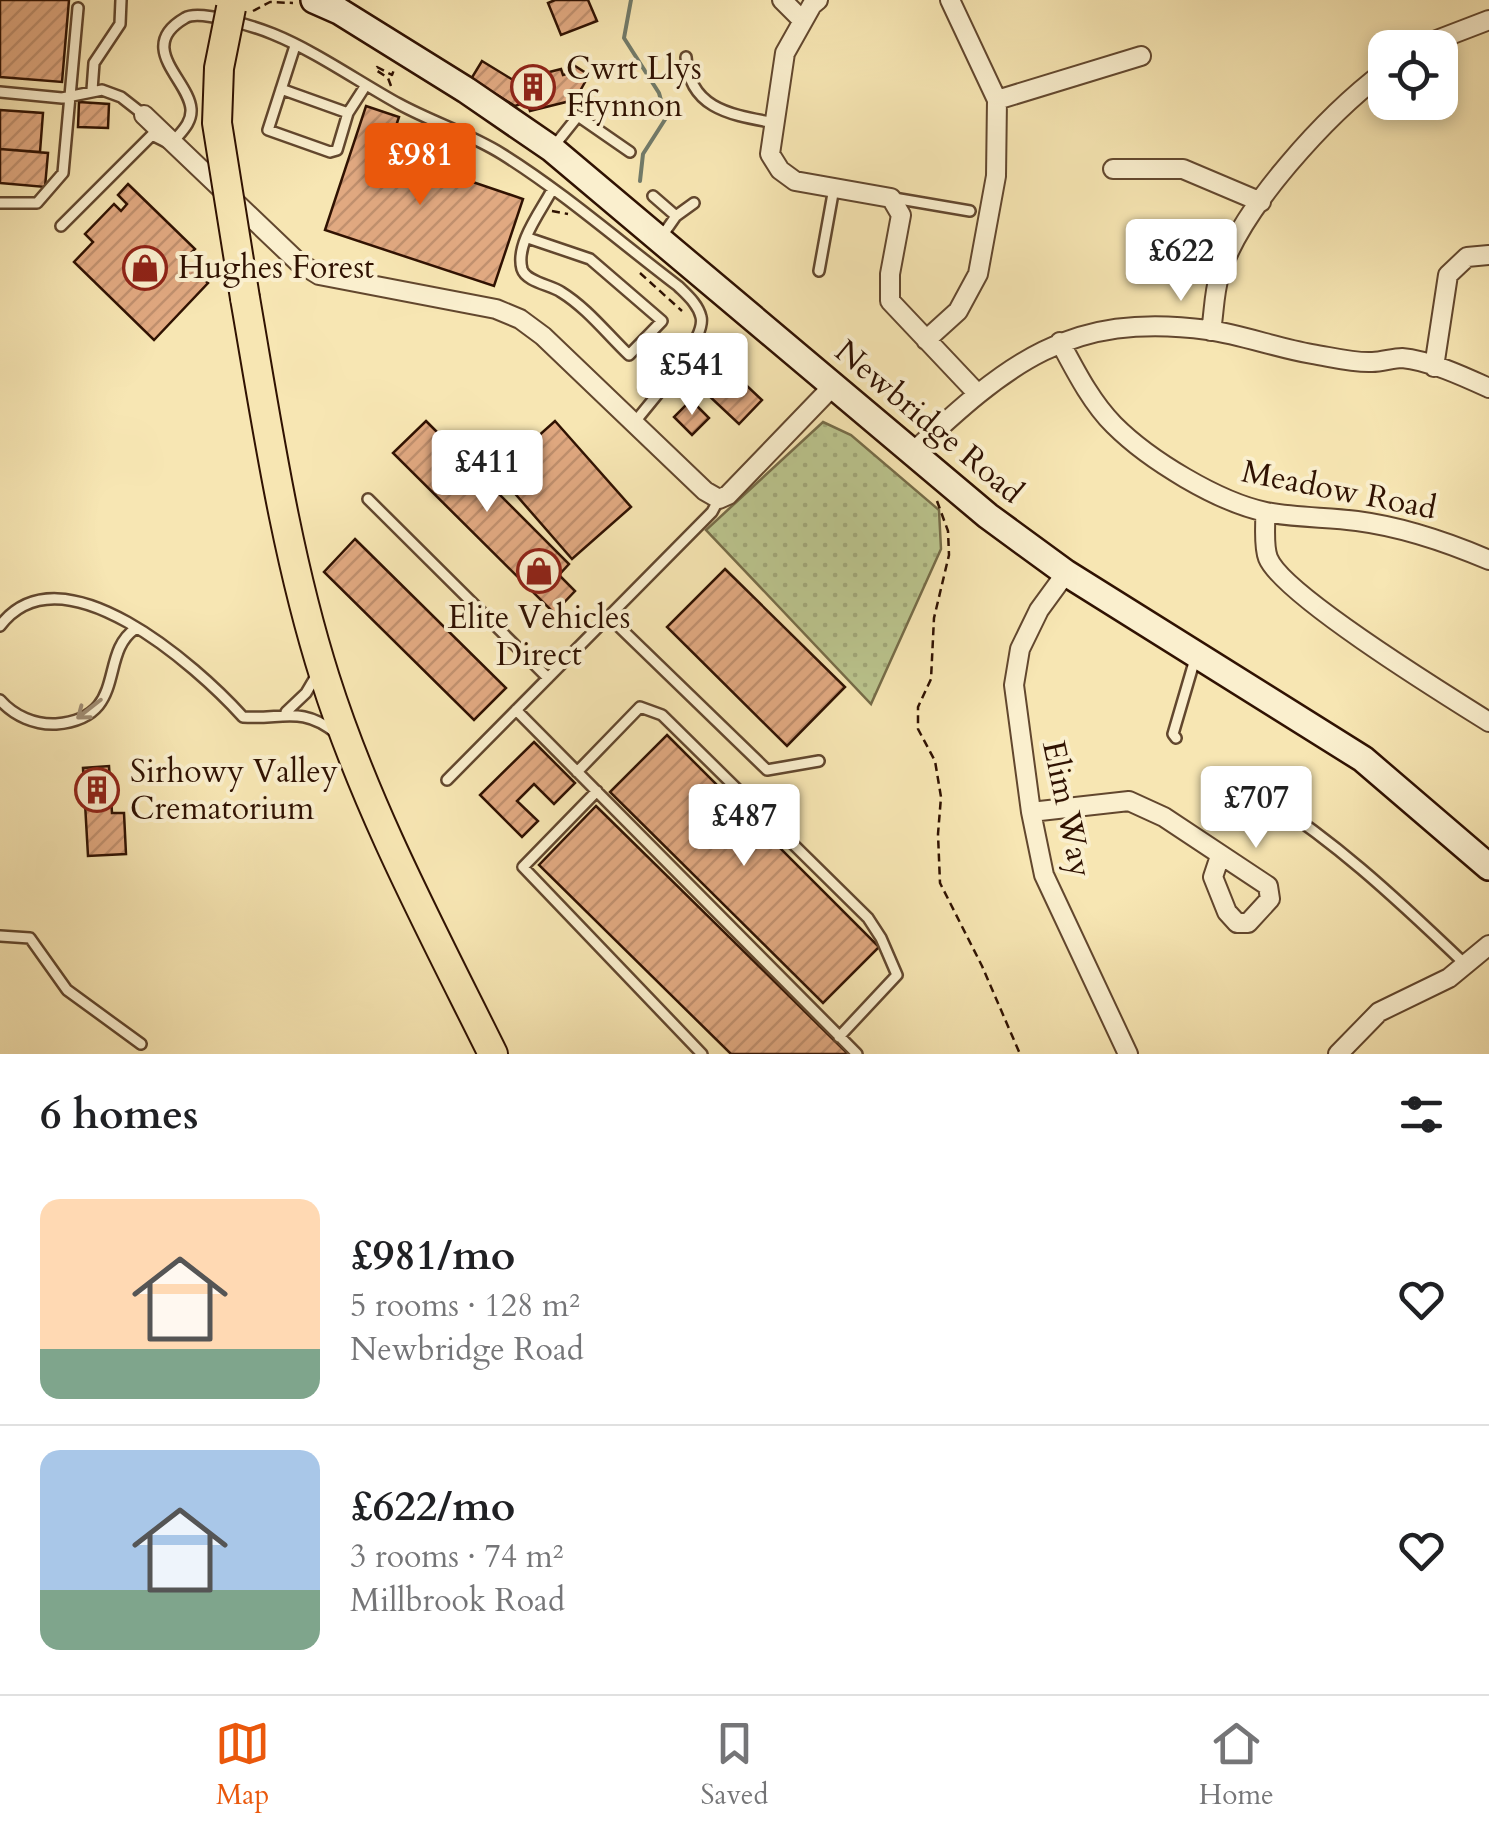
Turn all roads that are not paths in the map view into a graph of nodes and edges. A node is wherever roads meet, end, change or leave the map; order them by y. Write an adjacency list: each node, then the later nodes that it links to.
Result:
1 (121, 0): 17 (lane)
2 (782, 0): 9 (street)
3 (818, 0): 9 (street)
4 (950, 0): 21 (street)
5 (305, 2): 7 (main road, Newbridge Road)
6 (232, 4): 63 (main road, bridge)
7 (334, 6): 26 (main road, Newbridge Road)
8 (78, 8): 20 (lane)
9 (803, 20): 24 (street)
10 (1489, 20): 11 (street)
11 (1458, 32)
12 (295, 46): 16 (lane); 18 (lane); 25 (lane)
13 (1141, 56): 21 (street)
14 (686, 57): 24 (lane)
15 (1368, 84): 33 (street)
16 (366, 85): 22 (lane); 30 (lane)
17 (92, 90): 20 (lane); 23 (lane)
18 (281, 90): 22 (lane); 22 (lane)
19 (0, 92): 20 (lane)
20 (70, 94): 34 (lane)
21 (996, 100): 45 (street)
22 (348, 113)
23 (144, 115): 25 (street)
24 (775, 123): 29 (street)
25 (174, 142): 38 (lane); 52 (street)
26 (552, 149): 27 (lane); 40 (main road, Newbridge Road)
27 (630, 152)
28 (1113, 169): 33 (street)
29 (834, 188): 32 (street); 42 (lane)
30 (552, 190): 39 (lane); 44 (lane)
31 (654, 196): 37 (lane)
32 (892, 198): 36 (lane); 45 (street)
33 (1262, 202): 43 (street)
34 (0, 203)
35 (694, 203): 37 (lane)
36 (970, 211)
37 (676, 216): 40 (lane)
38 (61, 226)
39 (528, 238): 39 (lane)
40 (660, 238): 49 (main road, Newbridge Road)
41 (1489, 255): 48 (street)
42 (819, 271)
43 (1211, 331): 46 (street); 48 (street)
44 (698, 338): 47 (lane); 52 (lane)
45 (926, 340): 51 (street)
46 (1060, 342): 51 (street); 56 (street, Meadow Road)
47 (707, 347)
48 (1434, 367): 50 (street)
49 (834, 386): 53 (main road, Newbridge Road); 55 (street)
50 (1489, 388)
51 (976, 392): 53 (street)
52 (634, 422): 55 (street)
53 (912, 453): 58 (main road, Newbridge Road)
54 (368, 499): 64 (lane)
55 (719, 499): 59 (lane)
56 (1265, 512): 57 (street, Meadow Road); 68 (street)
57 (1489, 560)
58 (1066, 573): 62 (main road, Newbridge Road); 76 (street, Elim Way)
59 (608, 616): 64 (lane); 71 (lane)
60 (0, 626): 61 (lane)
61 (135, 629): 65 (lane, one-way to 65); 67 (lane)
62 (1196, 656): 69 (lane); 78 (main road, Newbridge Road)
63 (322, 666): 67 (lane); 70 (main road)
64 (548, 678): 66 (lane)
65 (0, 700)
66 (516, 710): 72 (lane); 73 (lane)
67 (286, 712): 70 (lane)
68 (1489, 722)
69 (1176, 738)
70 (350, 744): 84 (main road)
71 (820, 761)
72 (577, 772): 75 (lane); 82 (lane)
73 (447, 780)
74 (1247, 786): 81 (lane)
75 (597, 792): 82 (lane); 85 (lane)
76 (1031, 812): 77 (street); 87 (street, Elim Way)
77 (1220, 856)
78 (1489, 868)
79 (0, 936): 83 (lane)
80 (1489, 944): 81 (street)
81 (1467, 966): 88 (street)
82 (839, 1036): 86 (lane)
83 (140, 1044)
84 (493, 1054)
85 (702, 1054)
86 (857, 1054)
87 (1128, 1054)
88 (1338, 1054)

